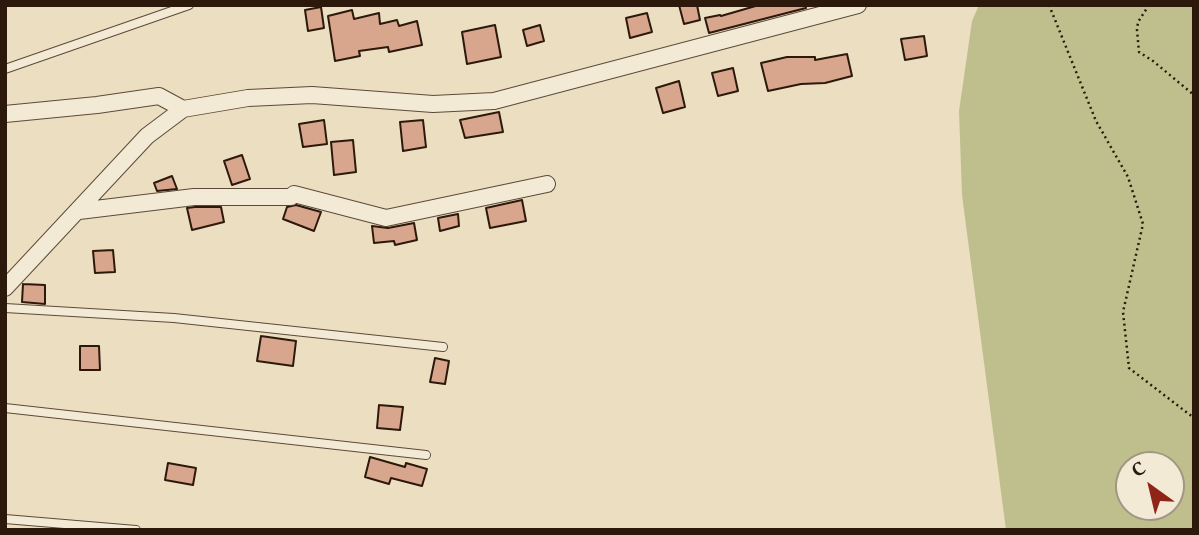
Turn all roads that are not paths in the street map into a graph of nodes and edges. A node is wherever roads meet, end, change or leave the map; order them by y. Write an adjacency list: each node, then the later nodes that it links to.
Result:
1 (189, 5): 3 (lane)
2 (858, 5): 4 (street)
3 (5, 69)
4 (183, 109): 5 (street); 7 (street)
5 (5, 114)
6 (547, 184): 7 (street)
7 (79, 211): 8 (street)
8 (5, 288)
9 (5, 308): 10 (lane)
10 (443, 347)
11 (5, 408): 12 (lane)
12 (426, 455)
13 (5, 519): 14 (lane)
14 (136, 530)

